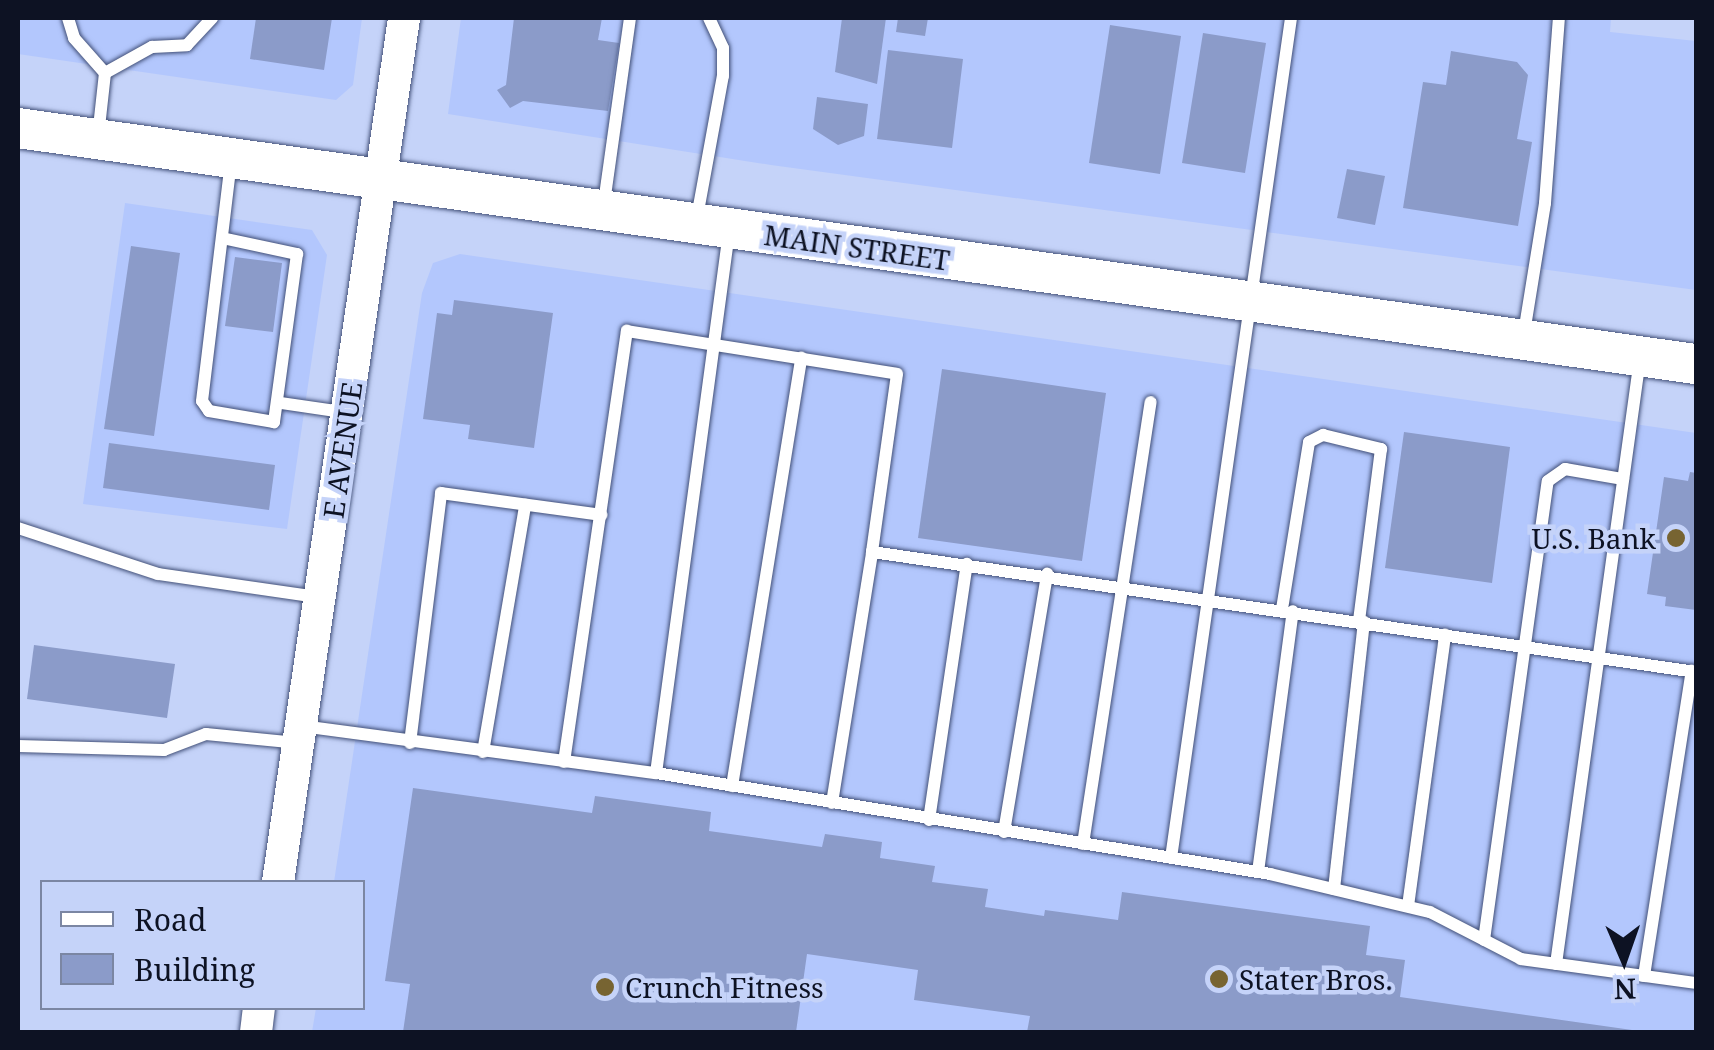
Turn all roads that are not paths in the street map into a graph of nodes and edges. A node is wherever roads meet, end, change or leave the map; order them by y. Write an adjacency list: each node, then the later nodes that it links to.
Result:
1 (68, 18): 8 (lane)
2 (212, 18): 8 (lane)
3 (404, 18): 12 (street, E AVENUE)
4 (630, 18): 13 (lane)
5 (709, 18): 14 (lane)
6 (1291, 18): 16 (lane)
7 (1559, 18): 17 (lane)
8 (106, 74): 10 (lane)
9 (18, 128): 10 (main road, MAIN STREET)
10 (98, 140): 11 (main road, MAIN STREET)
11 (231, 159): 12 (main road, MAIN STREET); 15 (lane)
12 (382, 181): 13 (main road, MAIN STREET); 24 (street, E AVENUE)
13 (603, 212): 14 (main road, MAIN STREET)
14 (713, 227): 16 (main road, MAIN STREET); 18 (lane)
15 (222, 238): 23 (lane); 23 (lane)
16 (1251, 302): 17 (main road, MAIN STREET); 34 (lane)
17 (1523, 340): 19 (main road, MAIN STREET)
18 (711, 344): 20 (lane); 27 (lane); 46 (lane)
19 (1640, 357): 21 (main road, MAIN STREET); 25 (lane)
20 (800, 358): 29 (lane); 47 (lane)
21 (1696, 364)
22 (1151, 402): 32 (lane)
23 (281, 403): 24 (lane)
24 (348, 413): 33 (street, E AVENUE)
25 (1623, 479): 38 (lane); 39 (lane)
26 (525, 506): 27 (lane); 42 (lane); 44 (lane)
27 (602, 515): 45 (lane)
28 (18, 528): 33 (lane)
29 (872, 552): 30 (lane); 48 (lane)
30 (968, 564): 31 (lane); 49 (lane)
31 (1048, 574): 32 (lane); 50 (lane)
32 (1123, 584): 34 (lane); 51 (lane)
33 (321, 598): 41 (street, E AVENUE)
34 (1209, 598): 35 (lane); 52 (lane)
35 (1287, 610): 36 (lane); 36 (lane); 53 (lane)
36 (1362, 622): 37 (lane); 55 (lane)
37 (1445, 635): 38 (lane); 56 (lane)
38 (1526, 650): 39 (lane); 57 (lane)
39 (1599, 658): 40 (lane); 58 (lane)
40 (1694, 672): 59 (lane)
41 (301, 734): 42 (lane); 43 (lane); 54 (street, E AVENUE)
42 (410, 743): 44 (lane)
43 (18, 746)
44 (483, 752): 45 (lane)
45 (564, 762): 46 (lane)
46 (656, 774): 47 (lane)
47 (732, 786): 48 (lane)
48 (832, 803): 49 (lane)
49 (928, 820): 50 (lane)
50 (1004, 832): 51 (lane)
51 (1083, 844): 52 (lane)
52 (1171, 858): 53 (lane)
53 (1258, 872): 55 (lane)
54 (278, 880)
55 (1334, 889): 56 (lane)
56 (1408, 906): 57 (lane)
57 (1484, 940): 58 (lane)
58 (1556, 964): 59 (lane)
59 (1644, 976): 60 (lane)
60 (1696, 983)

